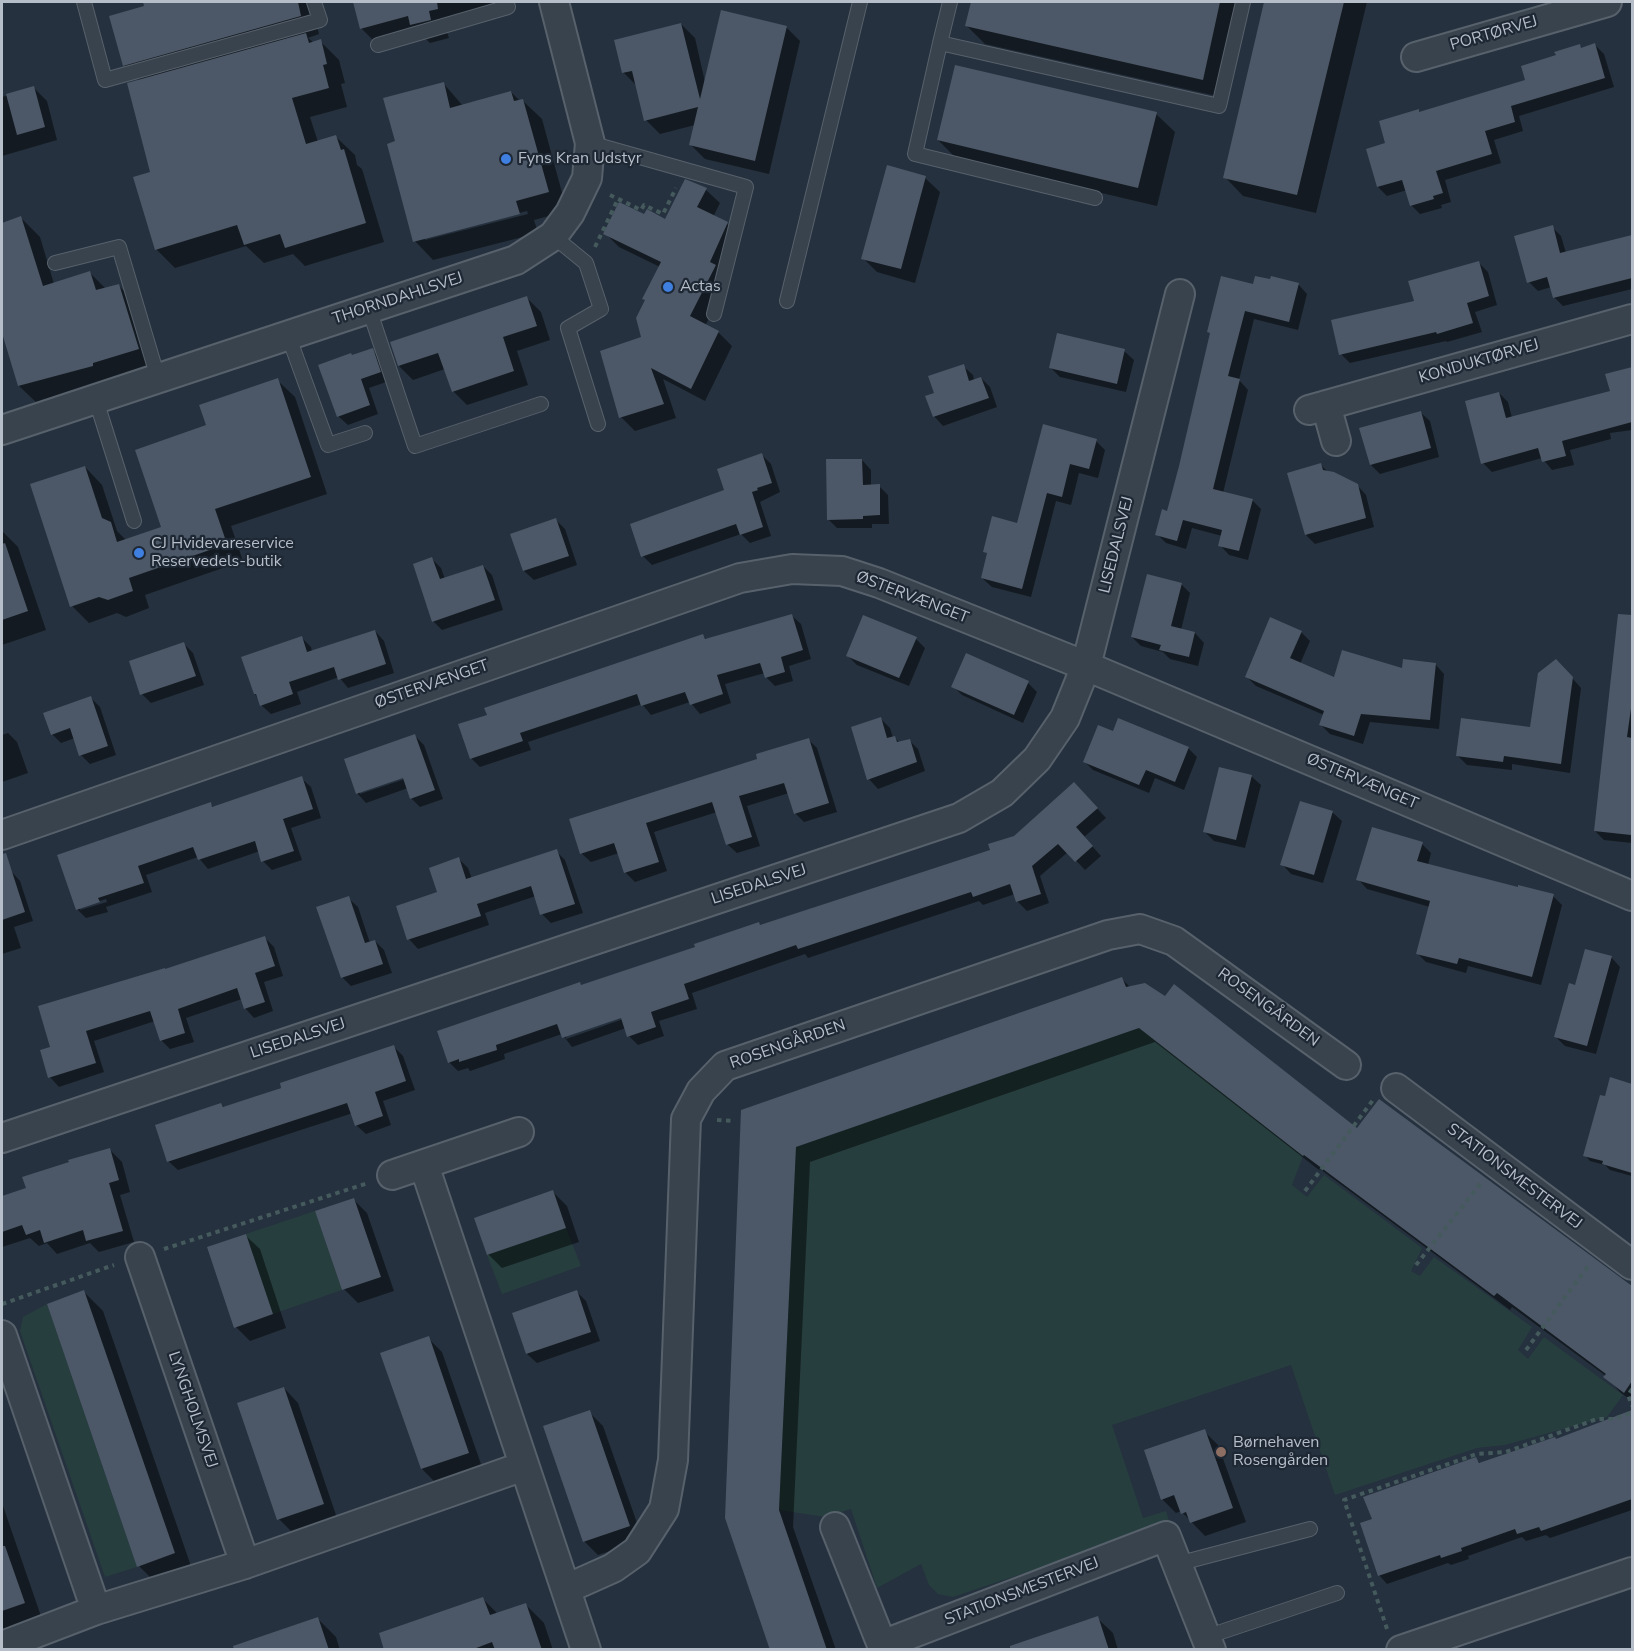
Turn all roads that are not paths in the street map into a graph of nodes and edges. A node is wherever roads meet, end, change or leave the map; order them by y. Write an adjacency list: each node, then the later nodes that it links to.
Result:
1 (84, 2): 2 (lane)
2 (314, 2)
3 (507, 2): 10 (lane)
4 (554, 2): 12 (street, THORNDAHLSVEJ)
5 (860, 2): 17 (lane)
6 (950, 2): 9 (lane)
7 (1243, 2): 9 (lane)
8 (1607, 2): 11 (street, PORTØRVEJ)
9 (940, 43): 13 (lane)
10 (378, 45)
11 (1416, 57)
12 (590, 143): 14 (street, THORNDAHLSVEJ); 19 (lane)
13 (1095, 198)
14 (553, 236): 18 (street, THORNDAHLSVEJ); 25 (lane)
15 (55, 263): 22 (lane)
16 (1180, 294): 30 (street, LISEDALSVEJ)
17 (787, 302)
18 (369, 309): 21 (street, THORNDAHLSVEJ); 24 (lane)
19 (714, 314)
20 (1632, 319): 28 (street, KONDUKTØRVEJ)
21 (288, 336): 22 (street, THORNDAHLSVEJ); 27 (lane)
22 (159, 378): 23 (street, THORNDAHLSVEJ)
23 (96, 400): 26 (street, THORNDAHLSVEJ); 29 (lane)
24 (541, 404)
25 (598, 424)
26 (2, 430)
27 (365, 433)
28 (1336, 441)
29 (134, 521)
30 (1086, 666): 31 (street, ØSTERVÆNGET); 32 (street, ØSTERVÆNGET); 36 (street, LISEDALSVEJ)
31 (2, 835)
32 (1632, 896)
33 (1347, 1065): 48 (street, ROSENGÅRDEN)
34 (1387, 1091): 40 (street, STATIONSMESTERVEJ)
35 (519, 1132): 37 (street)
36 (2, 1138)
37 (424, 1165): 38 (street); 42 (street)
38 (392, 1175)
39 (140, 1257): 45 (street, LYNGHOLMSVEJ)
40 (1632, 1265)
41 (2, 1335): 50 (street)
42 (524, 1466): 45 (street); 48 (street)
43 (835, 1527): 46 (street, STATIONSMESTERVEJ)
44 (1310, 1528): 46 (lane)
45 (245, 1564): 50 (street)
46 (1178, 1564): 51 (street, STATIONSMESTERVEJ)
47 (1632, 1572): 52 (street)
48 (566, 1588): 54 (street)
49 (1337, 1593): 51 (lane)
50 (96, 1610): 53 (street)
51 (1209, 1643)
52 (1396, 1644)
53 (2, 1646)
54 (586, 1650)

